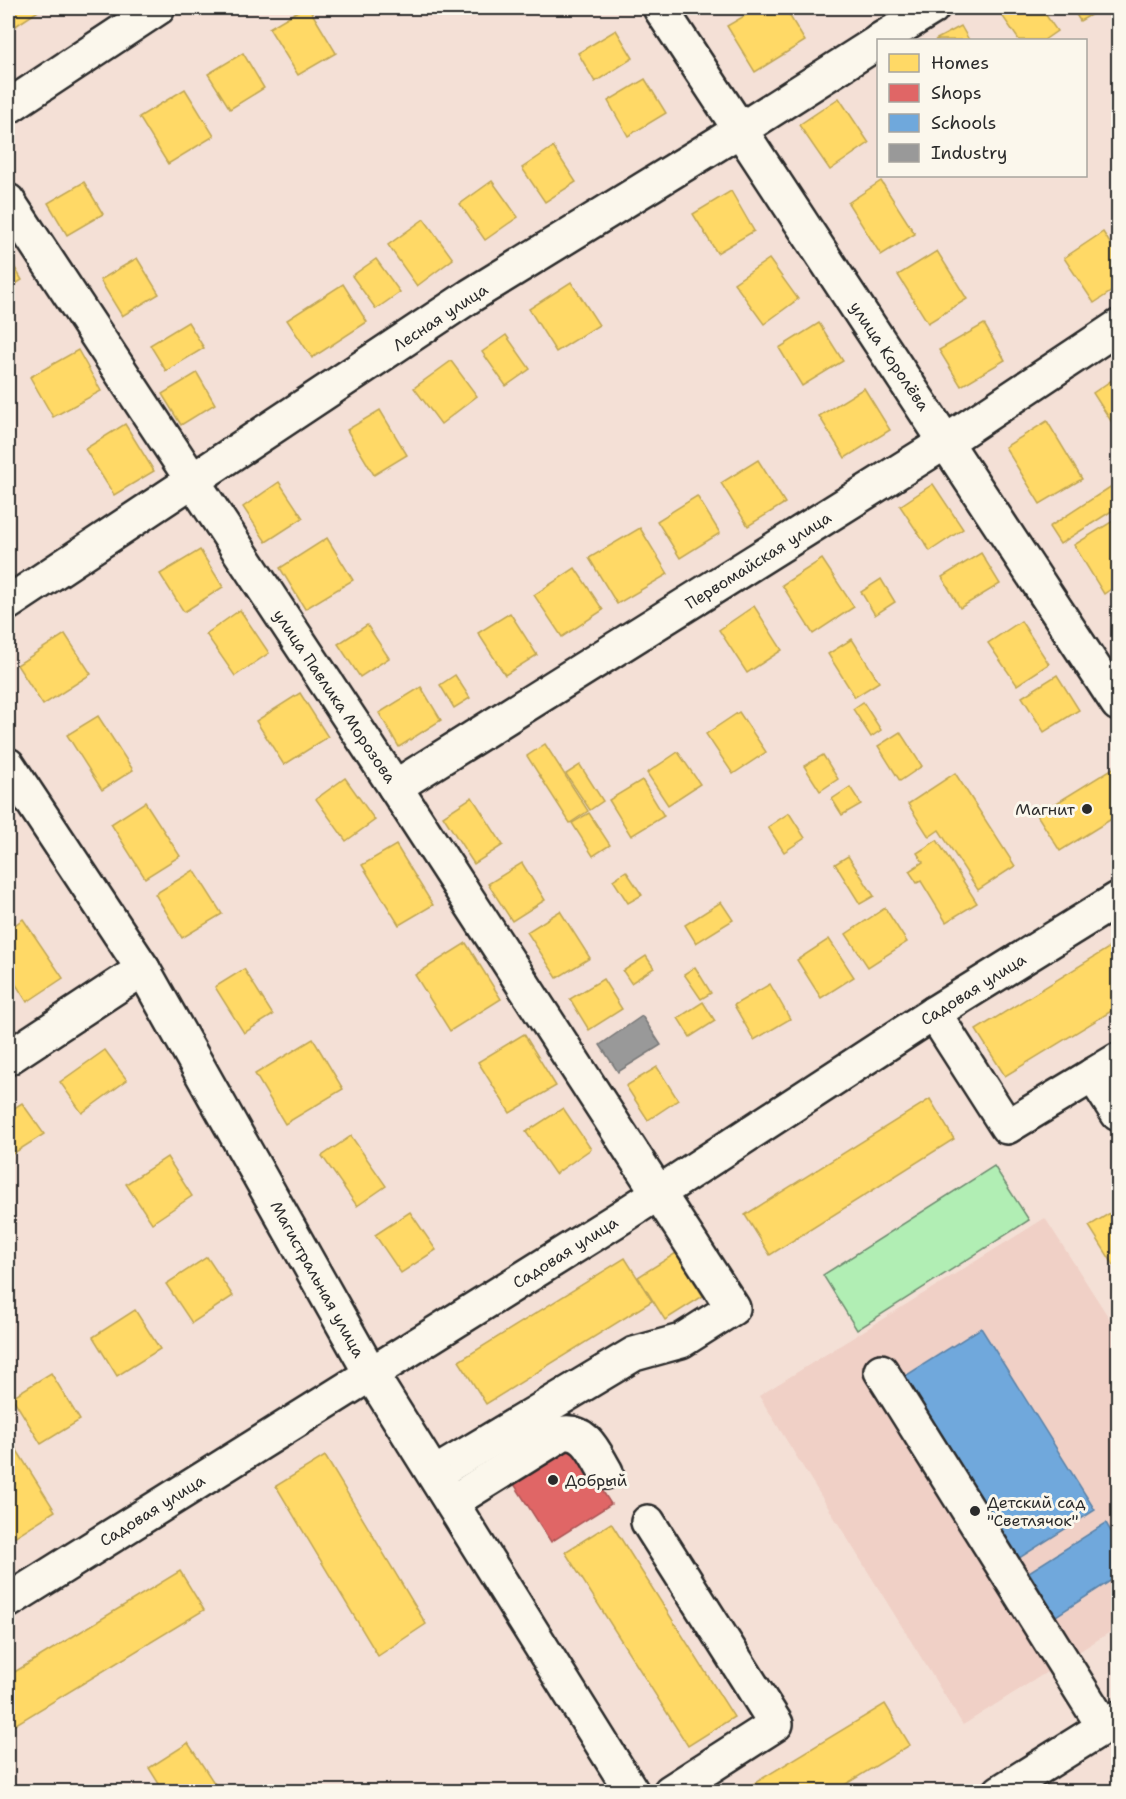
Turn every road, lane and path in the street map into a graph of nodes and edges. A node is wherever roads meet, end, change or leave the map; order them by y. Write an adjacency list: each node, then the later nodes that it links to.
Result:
1 (158, 8): 6 (street)
2 (660, 8): 7 (street, улица Королёва)
3 (932, 8): 4 (street, Лесная улица)
4 (882, 39)
5 (877, 42): 7 (street, Лесная улица)
6 (8, 107)
7 (740, 130): 10 (street, улица Королёва); 11 (street, Лесная улица)
8 (8, 201): 11 (street, улица Павлика Морозова)
9 (1119, 327): 10 (street, Первомайская улица)
10 (947, 441): 13 (street, улица Королёва); 15 (street, Первомайская улица)
11 (191, 480): 12 (street, Лесная улица); 15 (street, улица Павлика Морозова)
12 (8, 603)
13 (1119, 704)
14 (8, 765): 17 (street, Магистральная улица)
15 (395, 787): 22 (street, улица Павлика Морозова)
16 (1119, 899): 18 (street, Садовая улица)
17 (143, 969): 19 (street); 24 (street, Магистральная улица)
18 (934, 1013): 20 (street); 22 (street, Садовая улица)
19 (8, 1058)
20 (1106, 1067): 21 (street)
21 (1119, 1114)
22 (658, 1193): 24 (street, Садовая улица); 26 (street, улица Павлика Морозова)
23 (880, 1371): 30 (street)
24 (371, 1374): 26 (street, Магистральная улица); 29 (street, Садовая улица)
25 (606, 1472): 27 (street)
26 (434, 1474): 27 (street, Магистральная улица)
27 (452, 1502): 31 (street, Магистральная улица)
28 (648, 1522): 32 (street)
29 (8, 1602)
30 (1111, 1722): 33 (street)
31 (632, 1791)
32 (670, 1791)
33 (1000, 1791)

